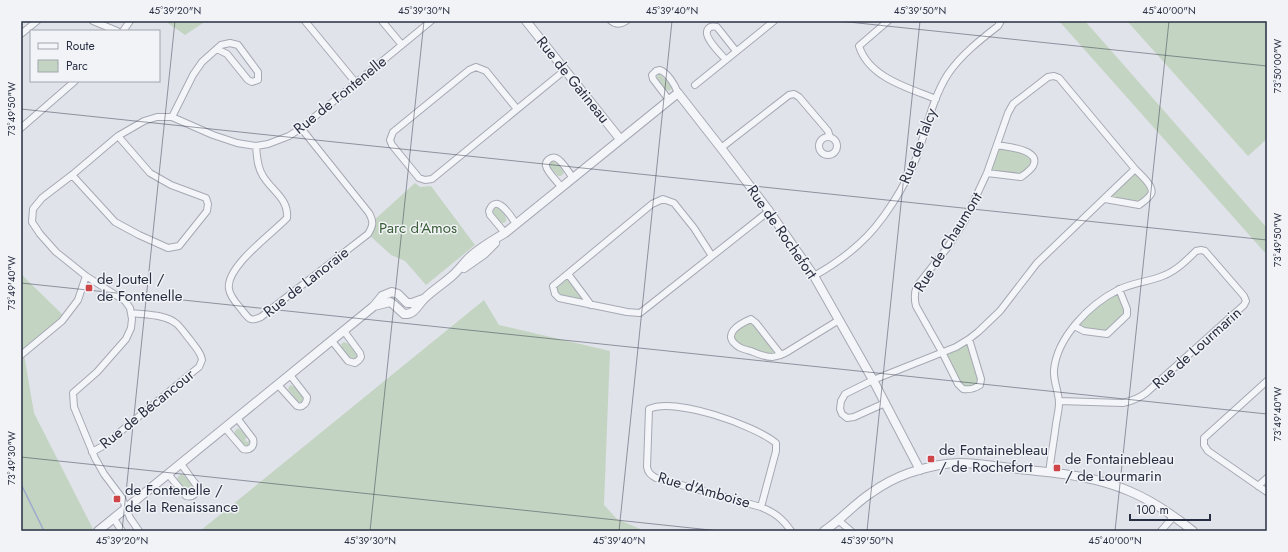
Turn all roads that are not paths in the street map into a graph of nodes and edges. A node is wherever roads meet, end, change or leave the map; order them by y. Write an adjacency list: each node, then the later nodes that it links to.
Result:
1 (37, 21): 15 (street)
2 (93, 21): 13 (street)
3 (130, 21): 14 (street)
4 (305, 21): 22 (street)
5 (382, 21): 16 (street)
6 (431, 21): 16 (street, Rue de Fontenelle)
7 (526, 21): 20 (street, Rue de Gatineau)
8 (611, 21): 9 (street)
9 (626, 21)
10 (774, 21): 18 (street)
11 (888, 21): 25 (street, Rue de Talcy)
12 (1001, 21): 25 (street, Rue de Talcy)
13 (115, 30)
14 (124, 30)
15 (21, 34)
16 (402, 45): 22 (street, Rue de Fontenelle)
17 (217, 49): 17 (street); 28 (street)
18 (736, 51): 19 (street); 19 (street)
19 (726, 60): 23 (street)
20 (565, 70): 27 (street); 33 (street, Rue de Gatineau)
21 (74, 82): 29 (street)
22 (356, 83): 30 (street, Rue de Fontenelle)
23 (695, 85)
24 (678, 93): 26 (street); 26 (street); 36 (street, Rue de Rochefort)
25 (936, 99): 49 (street, Rue de Talcy)
26 (669, 100): 33 (street)
27 (517, 110): 27 (street)
28 (172, 117): 31 (street, Rue de Fontenelle); 35 (street, Rue de Fontenelle)
29 (21, 128)
30 (301, 128): 35 (street, Rue de Fontenelle); 35 (street, Rue de Lanoraie)
31 (118, 136): 39 (street, Rue de Fontenelle); 39 (street)
32 (830, 137): 36 (street)
33 (620, 139): 40 (street)
34 (997, 145): 37 (street, Rue de Chaumont); 38 (street, Rue de Chaumont); 38 (street, Rue de Chaumont)
35 (256, 146)
36 (721, 148): 43 (street, Rue de Rochefort)
37 (1135, 169): 42 (street); 42 (street, Rue de Chaumont)
38 (987, 173): 58 (street, Rue de Chaumont)
39 (72, 175): 48 (street, Rue de Fontenelle)
40 (573, 178): 41 (street); 41 (street)
41 (561, 187): 44 (street)
42 (1105, 199): 56 (street)
43 (769, 211): 46 (street); 49 (street, Rue de Rochefort)
44 (516, 224): 45 (street); 45 (street)
45 (505, 233): 55 (street)
46 (712, 256): 47 (street); 51 (street)
47 (568, 274): 51 (street); 51 (street)
48 (86, 276): 52 (street, Rue de Fontenelle); 59 (street)
49 (814, 276): 53 (street, Rue de Rochefort)
50 (1119, 289): 54 (street, Rue de Lourmarin); 54 (street); 65 (street, Rue de Lourmarin)
51 (591, 305)
52 (131, 313): 69 (street); 69 (street, Rue de Bécancour)
53 (840, 320): 60 (street); 62 (street, Rue de Rochefort)
54 (1074, 326): 65 (street, Rue de Lourmarin)
55 (344, 331): 57 (street); 57 (street)
56 (969, 340): 58 (street); 58 (street, Rue de Chaumont)
57 (332, 341): 61 (street)
58 (942, 352): 62 (street)
59 (21, 355)
60 (782, 355): 60 (street)
61 (290, 375): 64 (street); 64 (street)
62 (873, 380): 66 (street, Rue de Rochefort); 66 (street)
63 (1267, 381): 75 (street)
64 (278, 385): 67 (street)
65 (1059, 401): 72 (street, Rue de Lourmarin)
66 (885, 403): 71 (street, Rue de Rochefort)
67 (237, 418): 68 (street); 68 (street)
68 (225, 428): 70 (street)
69 (92, 452): 78 (street)
70 (181, 464): 73 (street); 73 (street)
71 (920, 470): 72 (street); 81 (street)
72 (1049, 472): 79 (street)
73 (168, 474): 78 (street)
74 (1267, 478): 75 (street)
75 (1258, 486): 76 (street)
76 (1267, 492)
77 (761, 507): 77 (street, Rue d'Amboise); 85 (street, Rue d'Amboise)
78 (126, 508): 80 (street); 84 (street)
79 (1174, 516): 88 (street); 89 (street)
80 (114, 518): 82 (street); 83 (street)
81 (838, 520): 86 (street); 87 (street)
82 (98, 531)
83 (122, 531)
84 (139, 531)
85 (791, 531)
86 (824, 531)
87 (851, 531)
88 (1161, 531)
89 (1193, 531)

